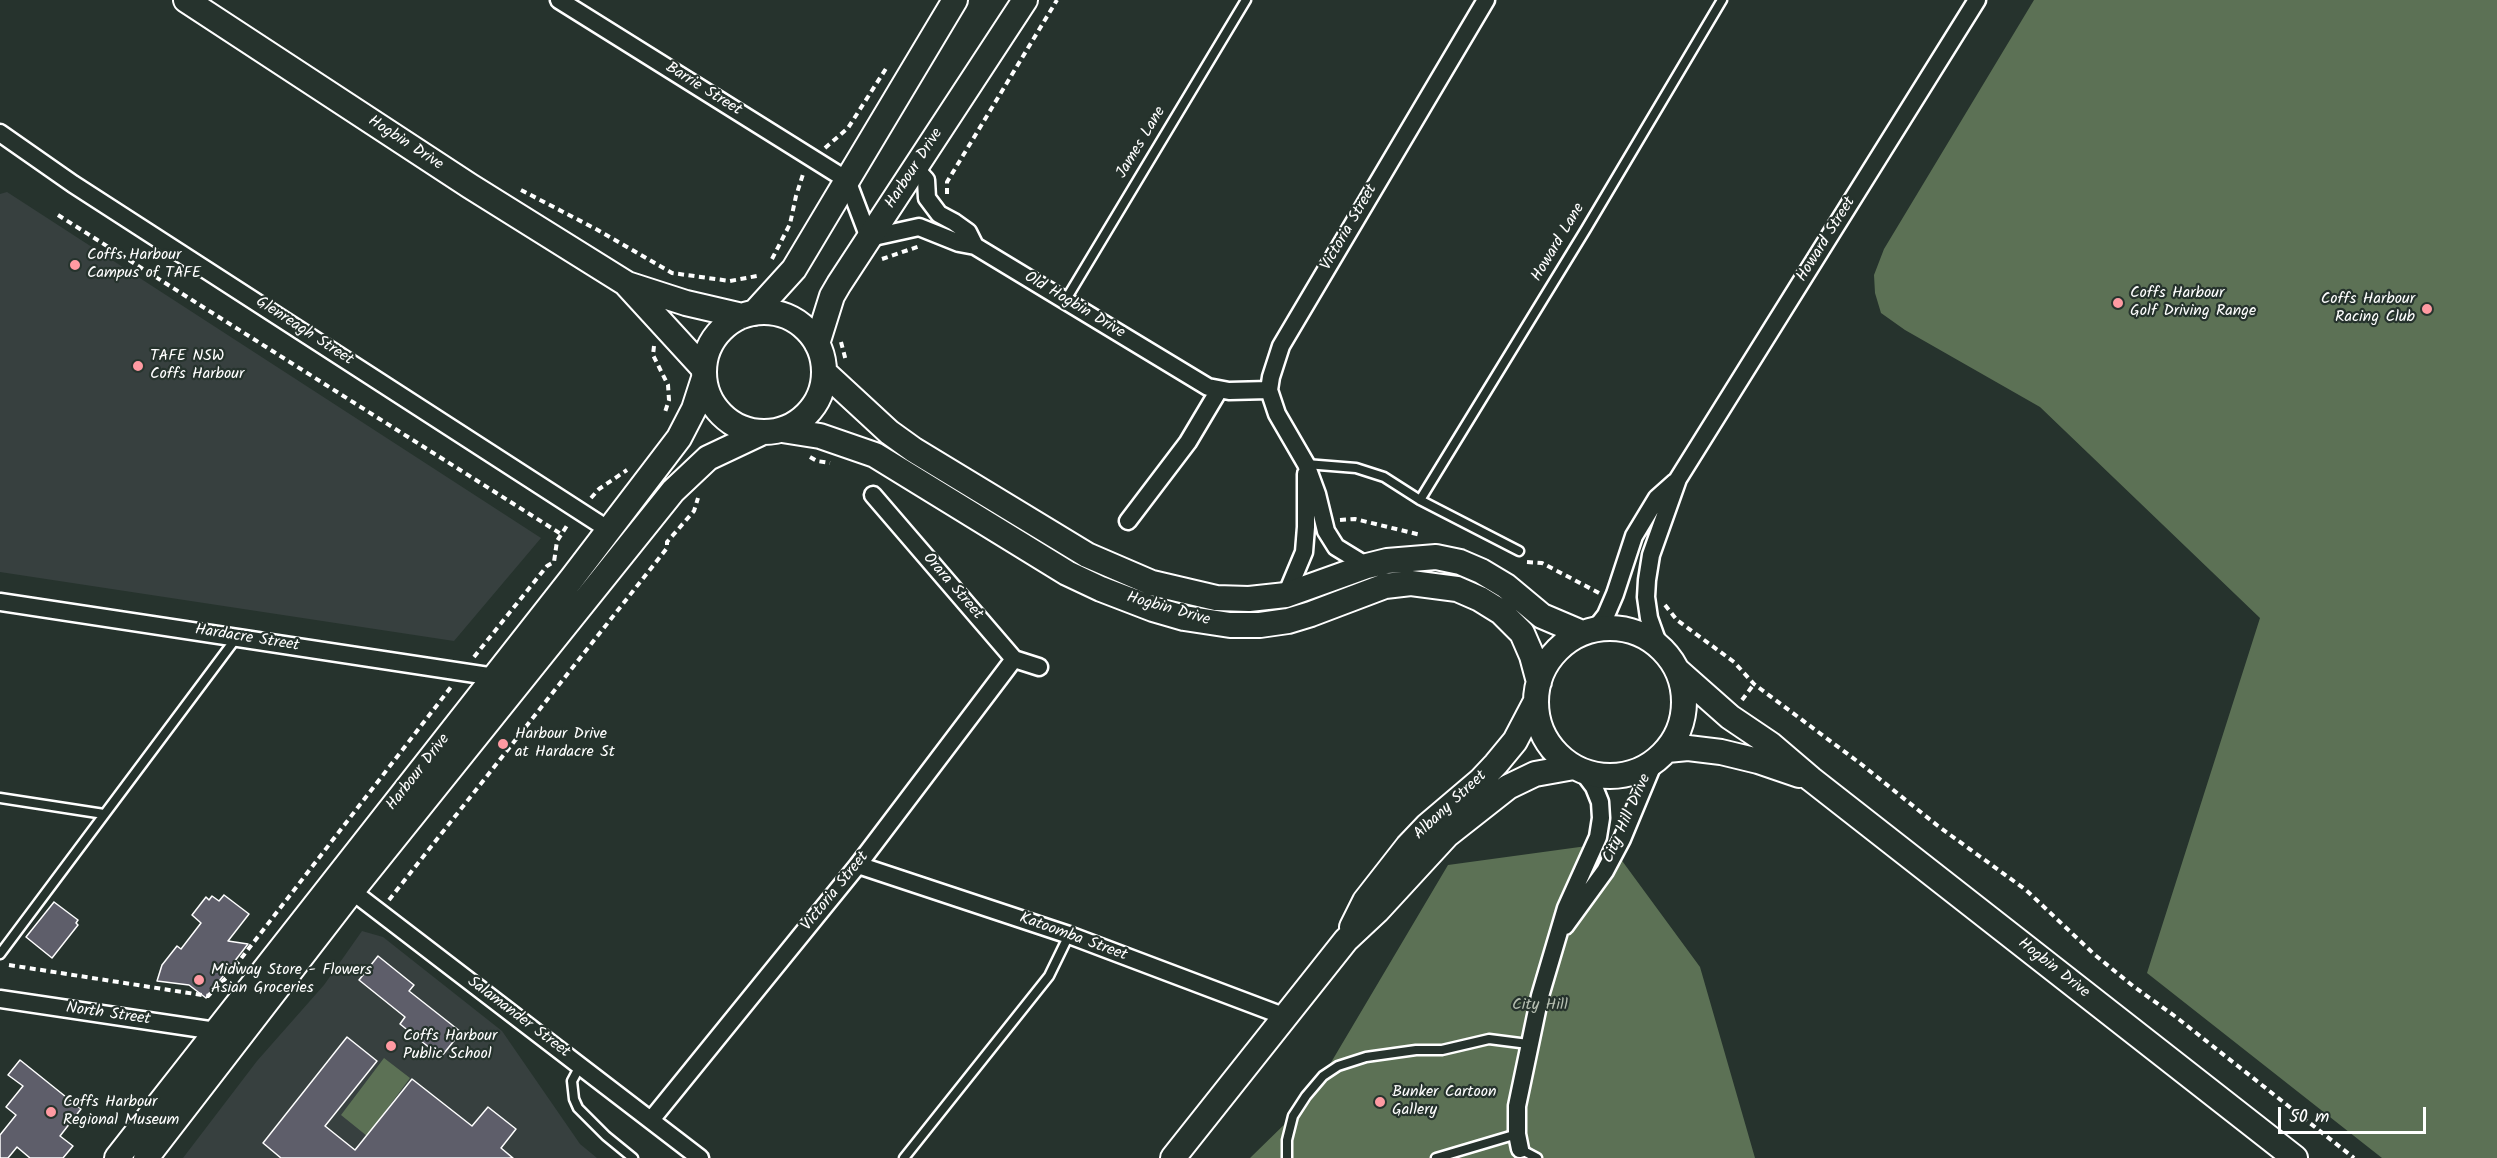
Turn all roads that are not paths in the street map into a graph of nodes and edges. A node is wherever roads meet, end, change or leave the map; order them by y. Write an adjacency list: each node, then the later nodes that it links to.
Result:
1 (186, 0): 14 (main road, Hogbin Drive)
2 (559, 0): 11 (street, Barrie Street)
3 (1025, 0): 10 (main road, Harbour Drive)
4 (1246, 0): 15 (lane, James Lane)
5 (1486, 0): 21 (street, Victoria Street)
6 (1722, 0): 26 (lane, Howard Lane)
7 (1977, 0): 24 (street, Howard Street)
8 (951, 1): 11 (main road)
9 (0, 133): 28 (street, Glenreagh Street)
10 (915, 168): 12 (main road, Harbour Drive); 13 (street, Old Hogbin Drive)
11 (847, 180): 12 (street); 16 (main road)
12 (868, 238): 13 (street); 17 (main road, Harbour Drive)
13 (975, 246): 15 (street, Old Hogbin Drive)
14 (627, 284): 16 (main road, Hogbin Drive); 19 (main road, Hogbin Drive)
15 (1065, 301): 20 (street, Old Hogbin Drive)
16 (748, 315): 17 (main road); 19 (main road)
17 (817, 344): 18 (main road)
18 (824, 372): 22 (main road); 31 (main road, Hogbin Drive)
19 (704, 374): 22 (main road); 28 (main road, Harbour Drive)
20 (1219, 390): 21 (street, Old Hogbin Drive); 27 (street)
21 (1269, 390): 23 (street)
22 (771, 431): 40 (main road, Hogbin Drive); 47 (main road, Harbour Drive)
23 (1306, 464): 26 (lane); 30 (street); 31 (street)
24 (1678, 479): 33 (street, Howard Street); 35 (street, Howard Street)
25 (873, 495): 36 (street, Orara Street)
26 (1420, 500): 29 (lane)
27 (1128, 521)
28 (609, 530): 39 (main road, Harbour Drive)
29 (1518, 551)
30 (1367, 566): 31 (main road, Hogbin Drive); 33 (main road, Hogbin Drive)
31 (1286, 595)
32 (0, 602): 34 (street, Hardacre Street)
33 (1588, 631): 35 (main road); 40 (main road)
34 (237, 638): 39 (street, Hardacre Street); 45 (lane)
35 (1659, 646): 38 (main road)
36 (1014, 659): 37 (street); 46 (street, Victoria Street)
37 (1039, 667)
38 (1678, 671): 41 (main road); 43 (main road, Hogbin Drive)
39 (495, 677): 47 (main road, Harbour Drive)
40 (1538, 692): 42 (main road); 50 (main road, Albany Street)
41 (1661, 756): 42 (main road); 43 (main road, Hogbin Drive); 49 (street, City Hill Drive)
42 (1578, 769): 49 (street, City Hill Drive); 50 (main road, Albany Street)
43 (1811, 779): 68 (main road, Hogbin Drive)
44 (0, 798): 45 (lane)
45 (104, 814): 51 (lane)
46 (858, 865): 48 (street, Katoomba Street); 57 (street, Victoria Street)
47 (344, 885): 54 (main road, Harbour Drive); 56 (street, Salamander Street); 60 (main road, Harbour Drive)
48 (1069, 935): 53 (street, Katoomba Street); 63 (lane)
49 (1559, 935): 55 (street, City Hill Drive)
50 (1346, 940): 53 (main road, Albany Street)
51 (0, 954)
52 (0, 999): 54 (street, North Street)
53 (1286, 1017): 64 (main road, Albany Street)
54 (216, 1031): 59 (main road, Harbour Drive)
55 (1528, 1044): 58 (street, City Hill Drive); 65 (lane)
56 (580, 1066): 57 (street, Salamander Street); 61 (lane)
57 (651, 1120): 62 (street, Salamander Street)
58 (1519, 1141): 66 (lane); 67 (lane)
59 (117, 1158)
60 (146, 1158)
61 (633, 1158)
62 (700, 1158)
63 (904, 1158)
64 (1173, 1158)
65 (1287, 1158)
66 (1436, 1158)
67 (1537, 1158)
68 (2295, 1158)

